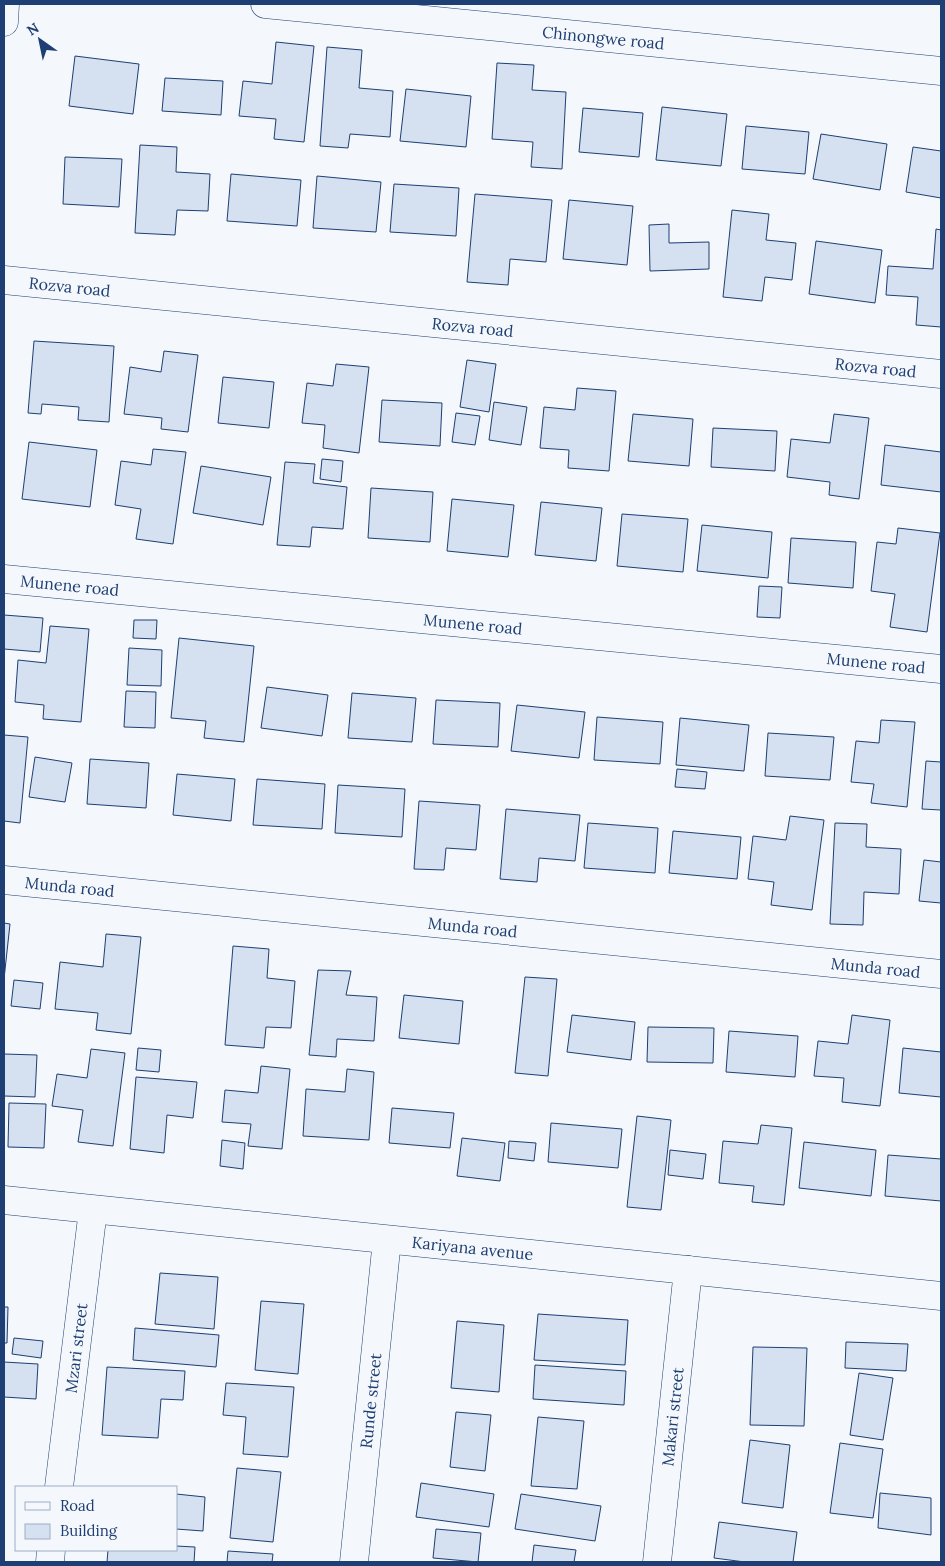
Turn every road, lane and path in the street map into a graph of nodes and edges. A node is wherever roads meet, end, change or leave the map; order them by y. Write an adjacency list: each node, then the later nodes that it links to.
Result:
1 (5, 4): 3 (street)
2 (265, 4): 4 (street, Chinongwe road)
3 (4, 22)
4 (941, 71)
5 (4, 280): 6 (street, Rozva road)
6 (941, 374)
7 (4, 579): 8 (street, Munene road)
8 (941, 669)
9 (4, 880): 10 (street, Munda road)
10 (941, 974)
11 (4, 1200): 12 (street, Kariyana avenue)
12 (93, 1210): 13 (street, Kariyana avenue); 16 (street, Mzari street)
13 (387, 1240): 14 (street, Kariyana avenue); 17 (street, Runde street)
14 (688, 1270): 15 (street, Kariyana avenue); 18 (street, Makari street)
15 (941, 1296)
16 (59, 1486)
17 (354, 1562)
18 (657, 1562)

